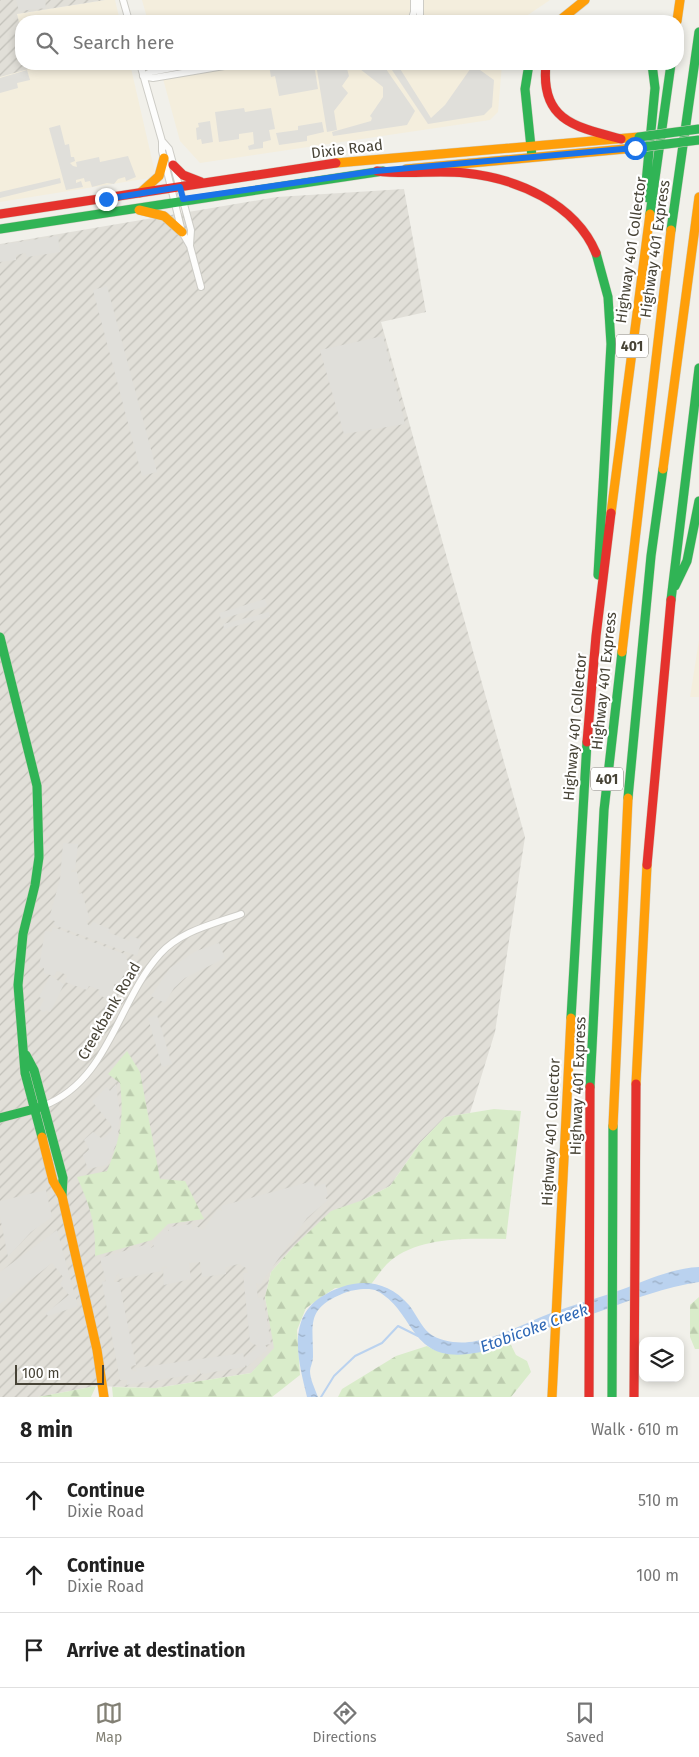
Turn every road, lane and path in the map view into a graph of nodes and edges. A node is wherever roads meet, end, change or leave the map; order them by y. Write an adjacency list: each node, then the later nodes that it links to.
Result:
1 (123, 0): 6 (street)
2 (414, 0): 7 (street)
3 (420, 0): 8 (street)
4 (585, 0): 9 (main road)
5 (680, 0): 10 (main road)
6 (127, 15)
7 (413, 15)
8 (420, 15)
9 (566, 15)
10 (678, 15)
11 (699, 32): 54 (main road, Highway 401 Express / 401)
12 (142, 70): 19 (street)
13 (162, 70): 19 (street)
14 (200, 70): 19 (street)
15 (528, 70): 24 (main road)
16 (545, 70): 21 (main road)
17 (653, 70): 35 (main road)
18 (670, 70): 35 (main road, Highway 401 Collector / 401)
19 (143, 76): 23 (street)
20 (699, 129): 21 (main road, Dixie Road, bridge)
21 (621, 139): 24 (main road, Dixie Road)
22 (699, 140): 25 (main road, Dixie Road, bridge)
23 (162, 141): 26 (street); 27 (street)
24 (531, 146): 25 (main road); 29 (main road, Dixie Road)
25 (532, 157): 28 (main road, Dixie Road)
26 (164, 158): 30 (street); 31 (main road)
27 (173, 166): 29 (main road); 30 (street)
28 (376, 171): 33 (main road, Dixie Road); 44 (main road)
29 (206, 184): 30 (main road, Dixie Road)
30 (176, 188): 31 (main road, Dixie Road); 33 (street)
31 (139, 194): 36 (main road, Dixie Road)
32 (699, 197): 55 (main road, 401)
33 (179, 200): 34 (main road, Dixie Road); 38 (street); 39 (street)
34 (132, 209): 37 (main road, Dixie Road); 38 (main road)
35 (650, 212): 44 (main road, Highway 401 Collector / 401)
36 (0, 214)
37 (0, 230)
38 (182, 232): 39 (street)
39 (190, 246): 40 (street)
40 (201, 287)
41 (699, 368): 43 (main road)
42 (699, 501): 43 (main road)
43 (672, 592): 56 (main road)
44 (596, 636): 53 (main road, Highway 401 Collector / 401)
45 (0, 637): 47 (main road)
46 (241, 914): 48 (street, Creekbank Road)
47 (25, 1053): 48 (main road); 49 (main road)
48 (44, 1106): 49 (main road, Creekbank Road); 51 (main road)
49 (34, 1109): 50 (main road, Creekbank Road); 51 (main road)
50 (0, 1118)
51 (62, 1196): 52 (main road)
52 (104, 1393)
53 (552, 1397)
54 (589, 1397)
55 (612, 1397)
56 (634, 1397)

